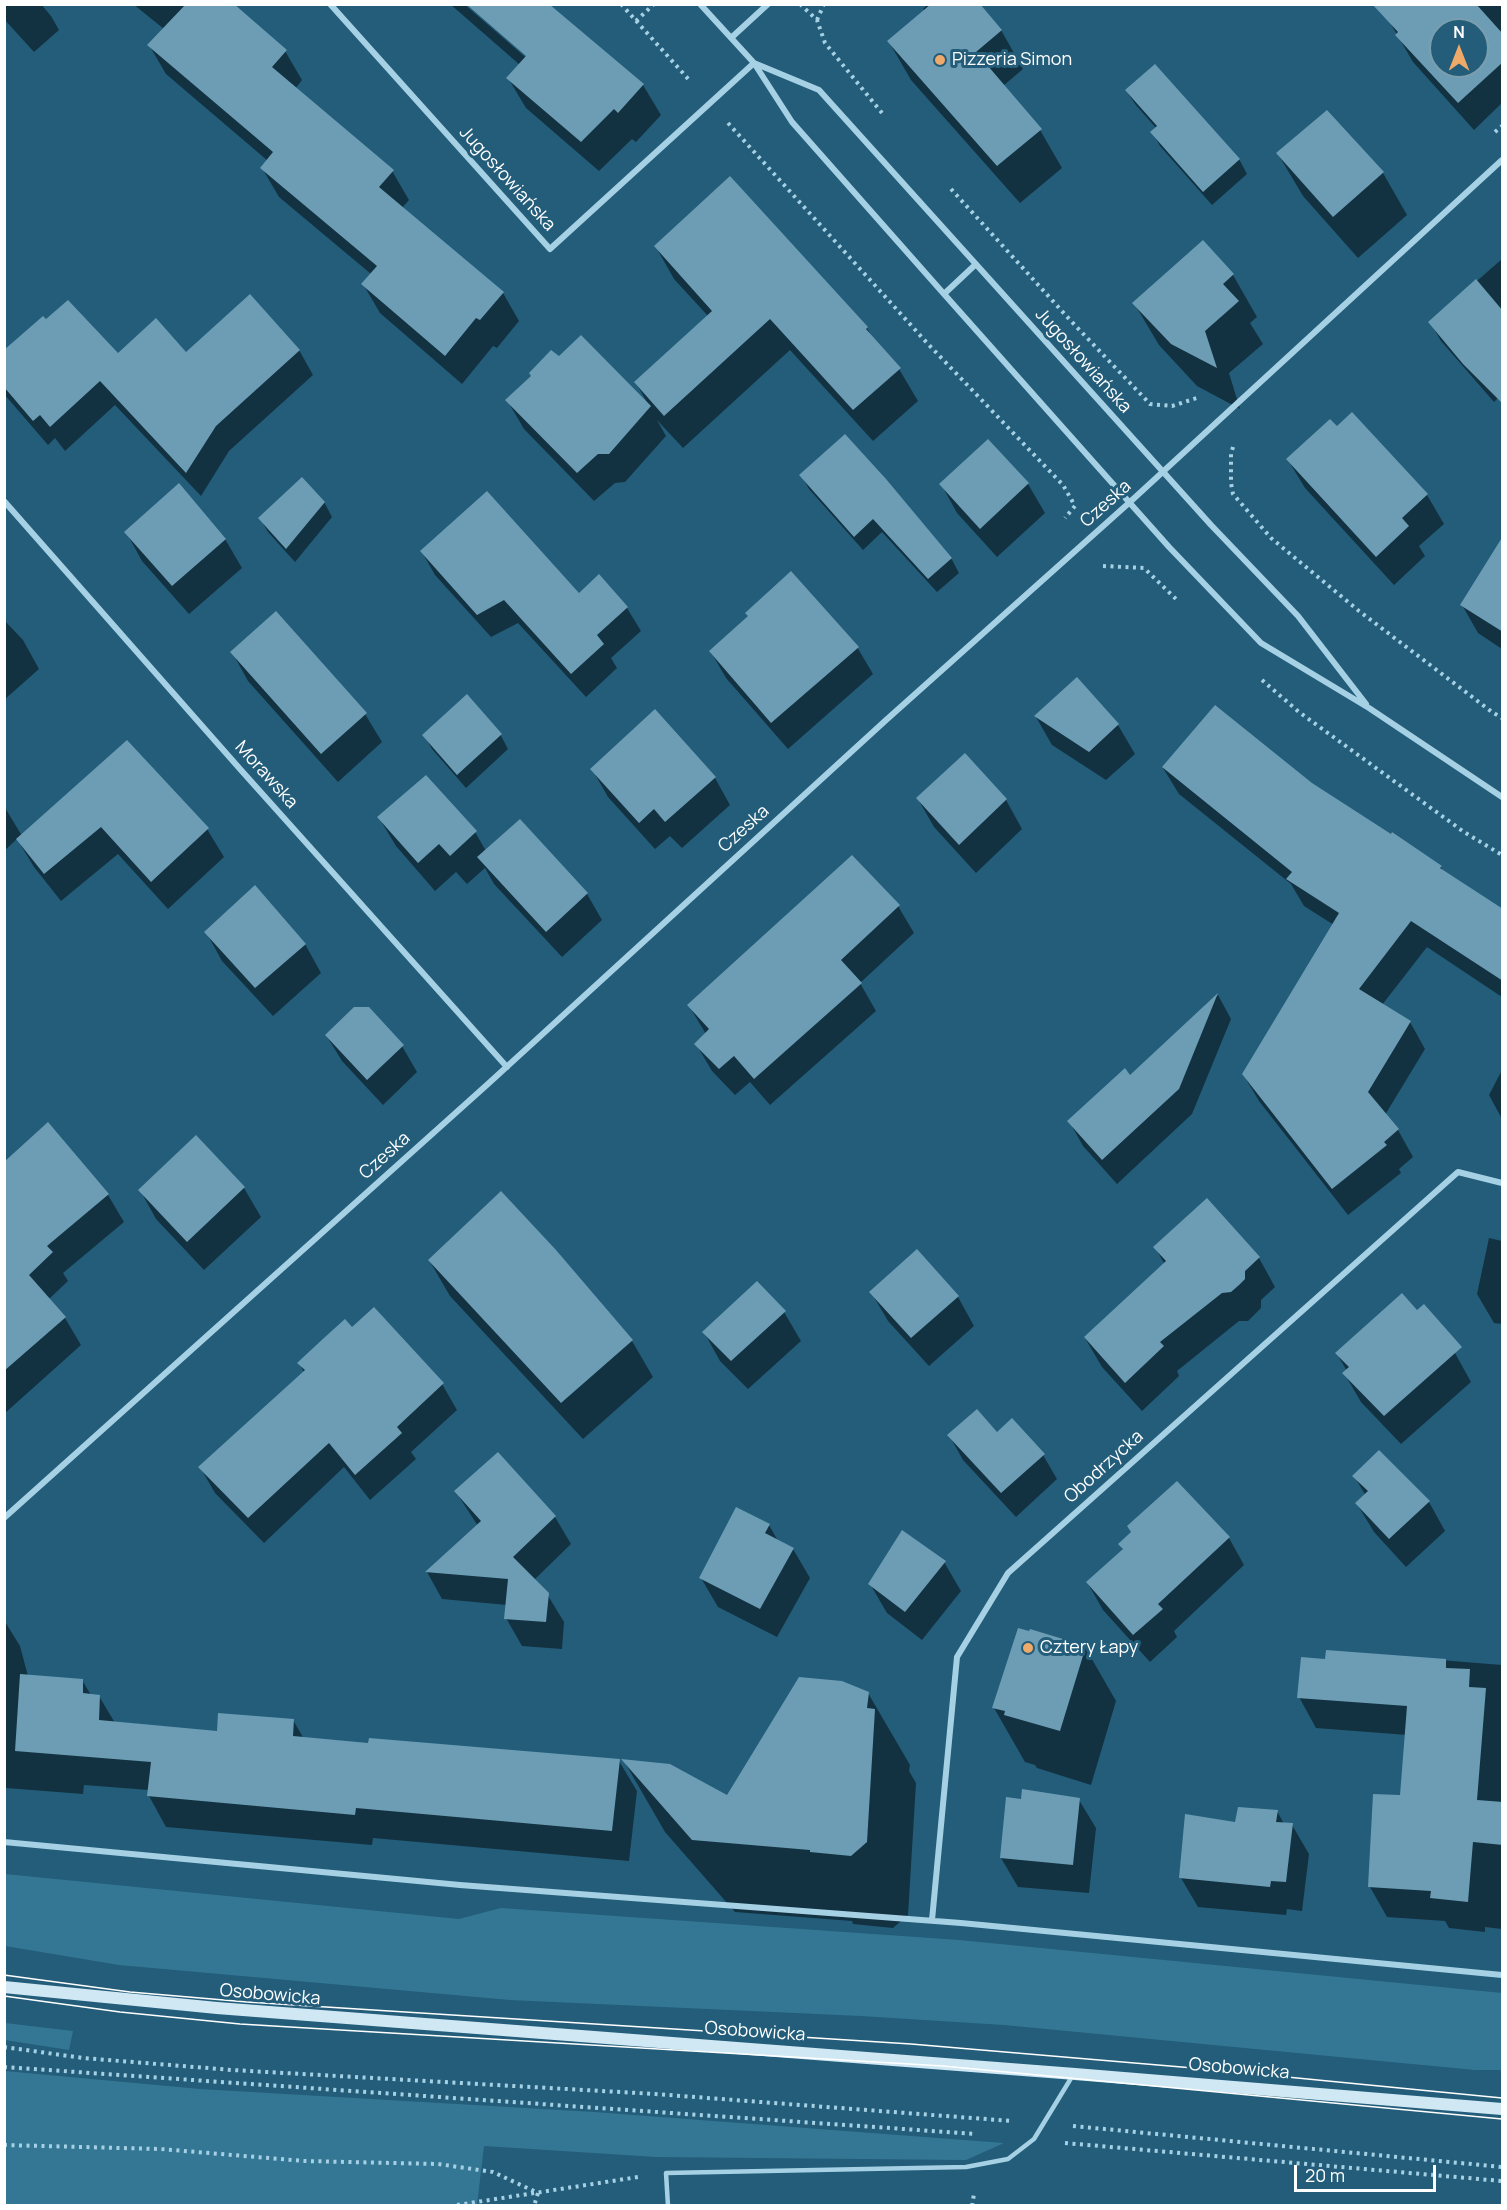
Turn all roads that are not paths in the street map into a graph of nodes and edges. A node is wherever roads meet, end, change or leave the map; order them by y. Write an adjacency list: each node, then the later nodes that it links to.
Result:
1 (330, 4): 5 (street, Jugosłowiańska)
2 (700, 4): 4 (street, Jugosłowiańska)
3 (768, 4): 4 (street)
4 (731, 38): 5 (street, Jugosłowiańska)
5 (754, 63): 7 (street, Jugosłowiańska); 8 (street, Jugosłowiańska)
6 (1503, 160): 9 (street, Czeska)
7 (976, 264): 8 (street); 9 (street, Jugosłowiańska)
8 (944, 294): 11 (street, Jugosłowiańska)
9 (1163, 472): 11 (street, Czeska); 12 (street, Jugosłowiańska)
10 (4, 501): 14 (street, Morawska)
11 (1130, 502): 12 (street, Jugosłowiańska); 14 (street, Czeska)
12 (1369, 708): 13 (street, Jugosłowiańska)
13 (1503, 797)
14 (507, 1067): 16 (street, Czeska)
15 (1503, 1183): 18 (street, Obodrzycka)
16 (4, 1518)
17 (4, 1842): 18 (street)
18 (932, 1920): 19 (street)
19 (1503, 1975)
20 (4, 1987): 21 (street, Osobowicka)
21 (1075, 2074): 22 (street, Osobowicka); 23 (lane)
22 (1503, 2109)
23 (668, 2205)

